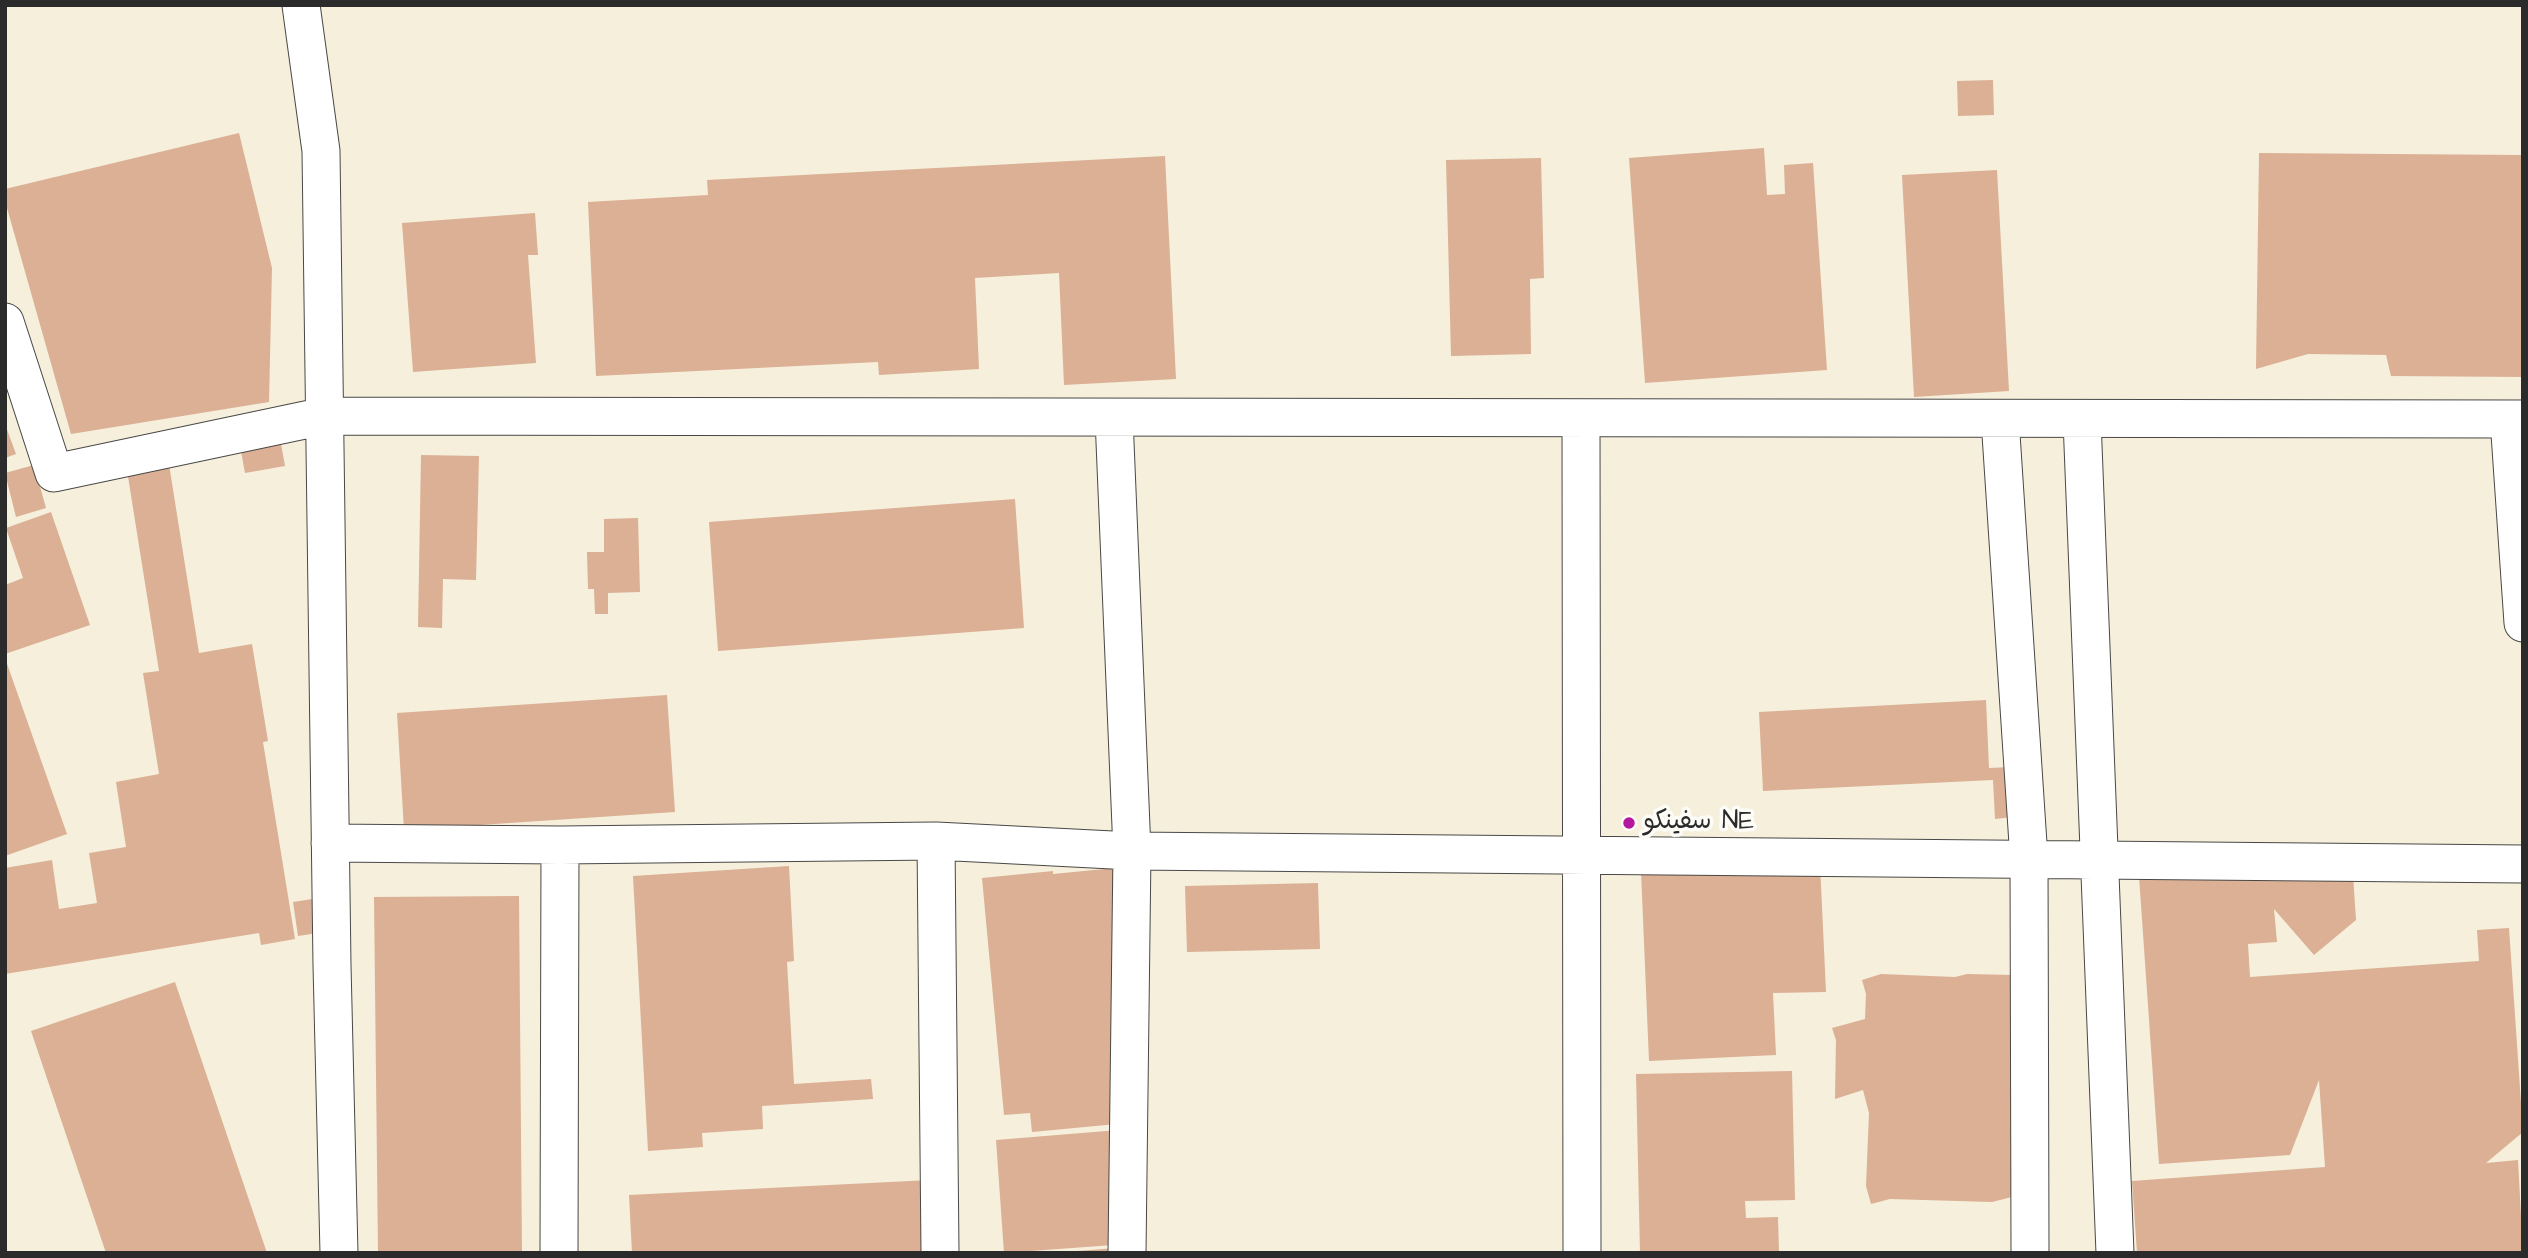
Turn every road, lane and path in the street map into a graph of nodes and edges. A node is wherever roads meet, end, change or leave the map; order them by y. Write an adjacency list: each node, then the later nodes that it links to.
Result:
1 (307, 11): 3 (street)
2 (8, 342): 3 (street)
3 (324, 416): 4 (street); 11 (street)
4 (1114, 418): 5 (street); 13 (street)
5 (1581, 418): 6 (street); 14 (street)
6 (2000, 419): 8 (street); 15 (street)
7 (2516, 419): 8 (street); 9 (street)
8 (2082, 420): 16 (street)
9 (2523, 623)
10 (936, 841): 12 (street); 13 (street); 20 (street)
11 (330, 843): 12 (street); 18 (street)
12 (560, 845): 19 (street)
13 (1132, 850): 14 (street); 21 (street)
14 (1583, 855): 15 (street); 22 (street)
15 (2029, 859): 16 (street); 23 (street)
16 (2100, 860): 17 (street); 24 (street)
17 (2523, 864)
18 (339, 1253)
19 (559, 1253)
20 (940, 1253)
21 (1127, 1253)
22 (1582, 1253)
23 (2030, 1253)
24 (2115, 1253)

